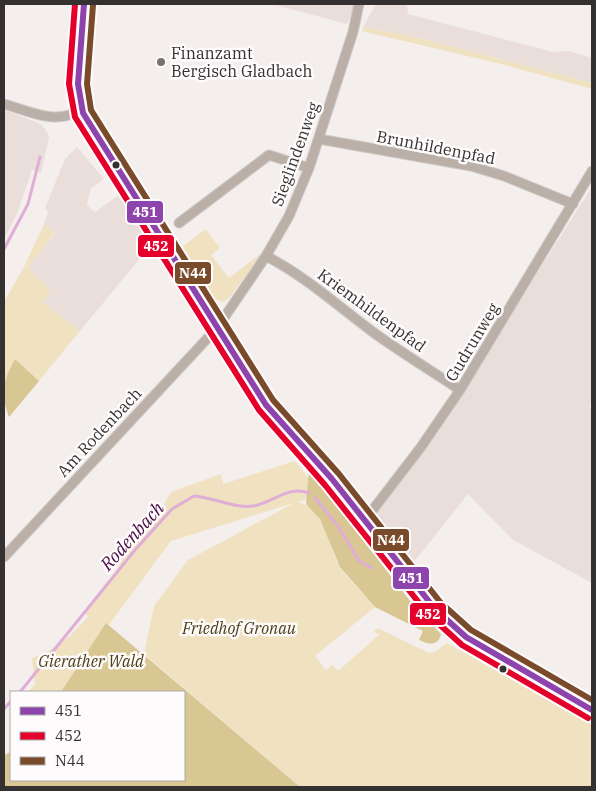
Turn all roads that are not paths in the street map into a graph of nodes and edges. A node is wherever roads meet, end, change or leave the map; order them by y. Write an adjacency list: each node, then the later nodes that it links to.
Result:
1 (84, 4): 4 (main road)
2 (359, 4): 5 (street, Sieglindenweg)
3 (4, 104): 4 (street)
4 (82, 108): 11 (main road)
5 (319, 139): 6 (street, Sieglindenweg); 8 (street, Brunhildenpfad)
6 (310, 168): 9 (street); 10 (street, Sieglindenweg)
7 (592, 171): 8 (street, Gudrunweg)
8 (573, 204): 12 (street, Gudrunweg)
9 (179, 223)
10 (266, 256): 11 (street, Sieglindenweg); 12 (street, Kriemhildenpfad)
11 (217, 328): 13 (main road); 14 (street, Am Rodenbach)
12 (460, 390): 13 (street, Gudrunweg)
13 (365, 520): 15 (main road)
14 (4, 557)
15 (592, 710)

